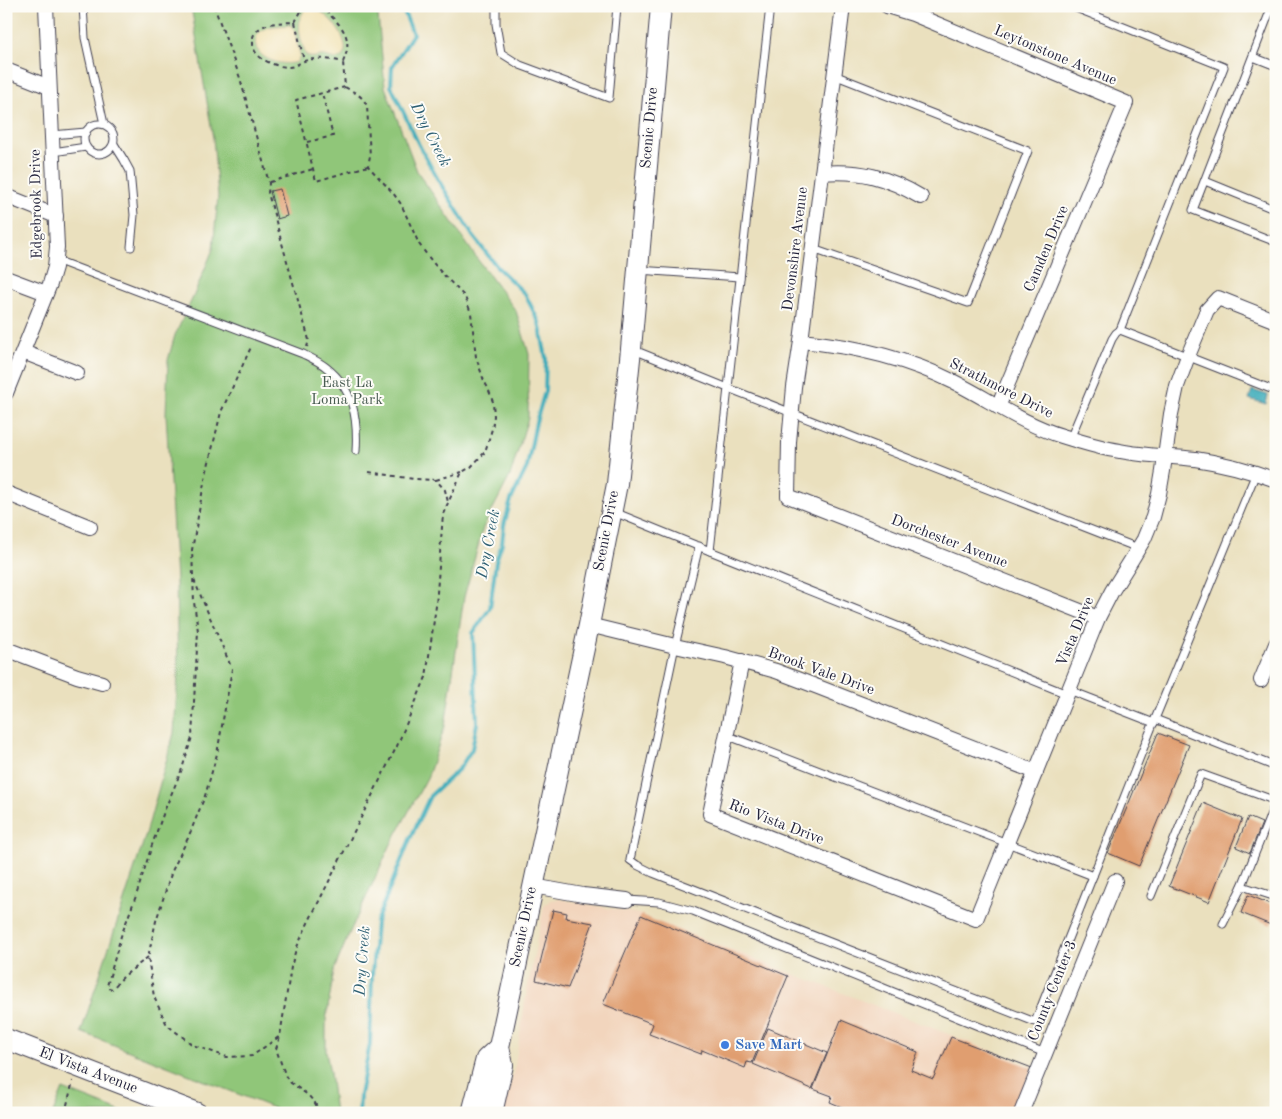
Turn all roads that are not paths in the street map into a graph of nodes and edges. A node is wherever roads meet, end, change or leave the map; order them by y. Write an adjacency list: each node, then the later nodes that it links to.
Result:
1 (46, 6): 15 (street, Edgebrook Drive)
2 (83, 6): 17 (lane)
3 (496, 6): 4 (lane)
4 (617, 6)
5 (660, 6): 33 (main road, Scenic Drive)
6 (770, 6): 34 (lane)
7 (843, 6): 14 (street, Devonshire Avenue)
8 (887, 6): 16 (street, Leytonstone Avenue)
9 (1071, 6): 38 (lane)
10 (1272, 6): 11 (lane)
11 (1253, 57): 12 (lane); 24 (lane)
12 (1276, 66)
13 (6, 70): 15 (street)
14 (834, 75): 23 (street, Devonshire Avenue); 31 (lane)
15 (49, 87): 19 (street, Edgebrook Drive)
16 (1126, 103): 47 (street, Camden Drive)
17 (104, 124): 18 (lane); 20 (lane)
18 (86, 132): 19 (lane); 21 (lane)
19 (52, 135): 22 (street, Edgebrook Drive)
20 (114, 144): 21 (lane); 30 (lane)
21 (86, 147): 22 (lane)
22 (53, 152): 28 (street, Edgebrook Drive)
23 (822, 173): 26 (street); 31 (street, Devonshire Avenue)
24 (1205, 182): 27 (lane); 29 (lane)
25 (6, 196): 28 (street)
26 (921, 197)
27 (1276, 210)
28 (56, 216): 32 (street, Edgebrook Drive)
29 (1276, 242)
30 (131, 247)
31 (813, 249): 39 (street, Devonshire Avenue)
32 (56, 260): 36 (street, Edgebrook Drive); 50 (lane)
33 (638, 270): 34 (lane); 40 (main road, Scenic Drive)
34 (740, 277): 44 (lane)
35 (6, 278): 36 (street)
36 (46, 293): 41 (street, Edgebrook Drive)
37 (1276, 321): 42 (street, Vista Drive)
38 (1120, 330): 42 (lane); 49 (lane)
39 (801, 341): 47 (street, Strathmore Drive); 48 (street, Devonshire Avenue)
40 (631, 349): 44 (lane); 56 (main road, Scenic Drive)
41 (23, 352): 43 (street); 46 (street, Edgebrook Drive)
42 (1188, 356): 45 (lane); 51 (street, Vista Drive)
43 (77, 373)
44 (728, 388): 48 (lane); 60 (lane)
45 (1276, 391)
46 (6, 393)
47 (998, 407): 49 (street, Strathmore Drive)
48 (792, 414): 55 (street, Devonshire Avenue); 59 (lane)
49 (1070, 438): 51 (street, Strathmore Drive)
50 (356, 451)
51 (1165, 457): 52 (street, Strathmore Drive); 59 (street, Vista Drive)
52 (1256, 473): 53 (street, Strathmore Drive); 70 (lane)
53 (1276, 480)
54 (6, 493): 57 (street)
55 (788, 496): 61 (street, Dorchester Avenue)
56 (611, 511): 58 (lane); 62 (main road, Scenic Drive)
57 (90, 527)
58 (698, 546): 60 (lane); 64 (lane)
59 (1138, 548): 61 (street, Vista Drive)
60 (710, 551): 69 (lane)
61 (1098, 618): 69 (street, Vista Drive)
62 (589, 625): 64 (street, Brook Vale Drive); 77 (main road, Scenic Drive)
63 (1276, 644): 67 (street)
64 (675, 646): 66 (street, Brook Vale Drive); 75 (lane)
65 (6, 649): 68 (street)
66 (742, 661): 71 (street, Rio Vista Drive); 73 (street, Brook Vale Drive)
67 (1261, 680)
68 (102, 684)
69 (1068, 692): 70 (lane); 73 (street, Vista Drive)
70 (1154, 721): 72 (lane); 75 (lane)
71 (726, 735): 74 (lane); 82 (street, Rio Vista Drive)
72 (1276, 767)
73 (1036, 772): 74 (street, Vista Drive)
74 (1007, 842): 75 (lane); 82 (street, Vista Drive)
75 (1093, 876)
76 (1115, 882): 86 (street, County Center 3)
77 (533, 886): 81 (street); 85 (main road, Scenic Drive)
78 (1242, 886): 79 (lane); 80 (lane); 83 (lane)
79 (1152, 896)
80 (1276, 897)
81 (627, 900): 86 (lane)
82 (976, 919)
83 (1223, 924)
84 (6, 1039): 87 (main road, El Vista Avenue)
85 (499, 1047): 88 (main road, Scenic Drive); 89 (main road, Scenic Drive)
86 (1045, 1053): 90 (street, County Center 3)
87 (197, 1113)
88 (472, 1113)
89 (492, 1113)
90 (1020, 1113)

